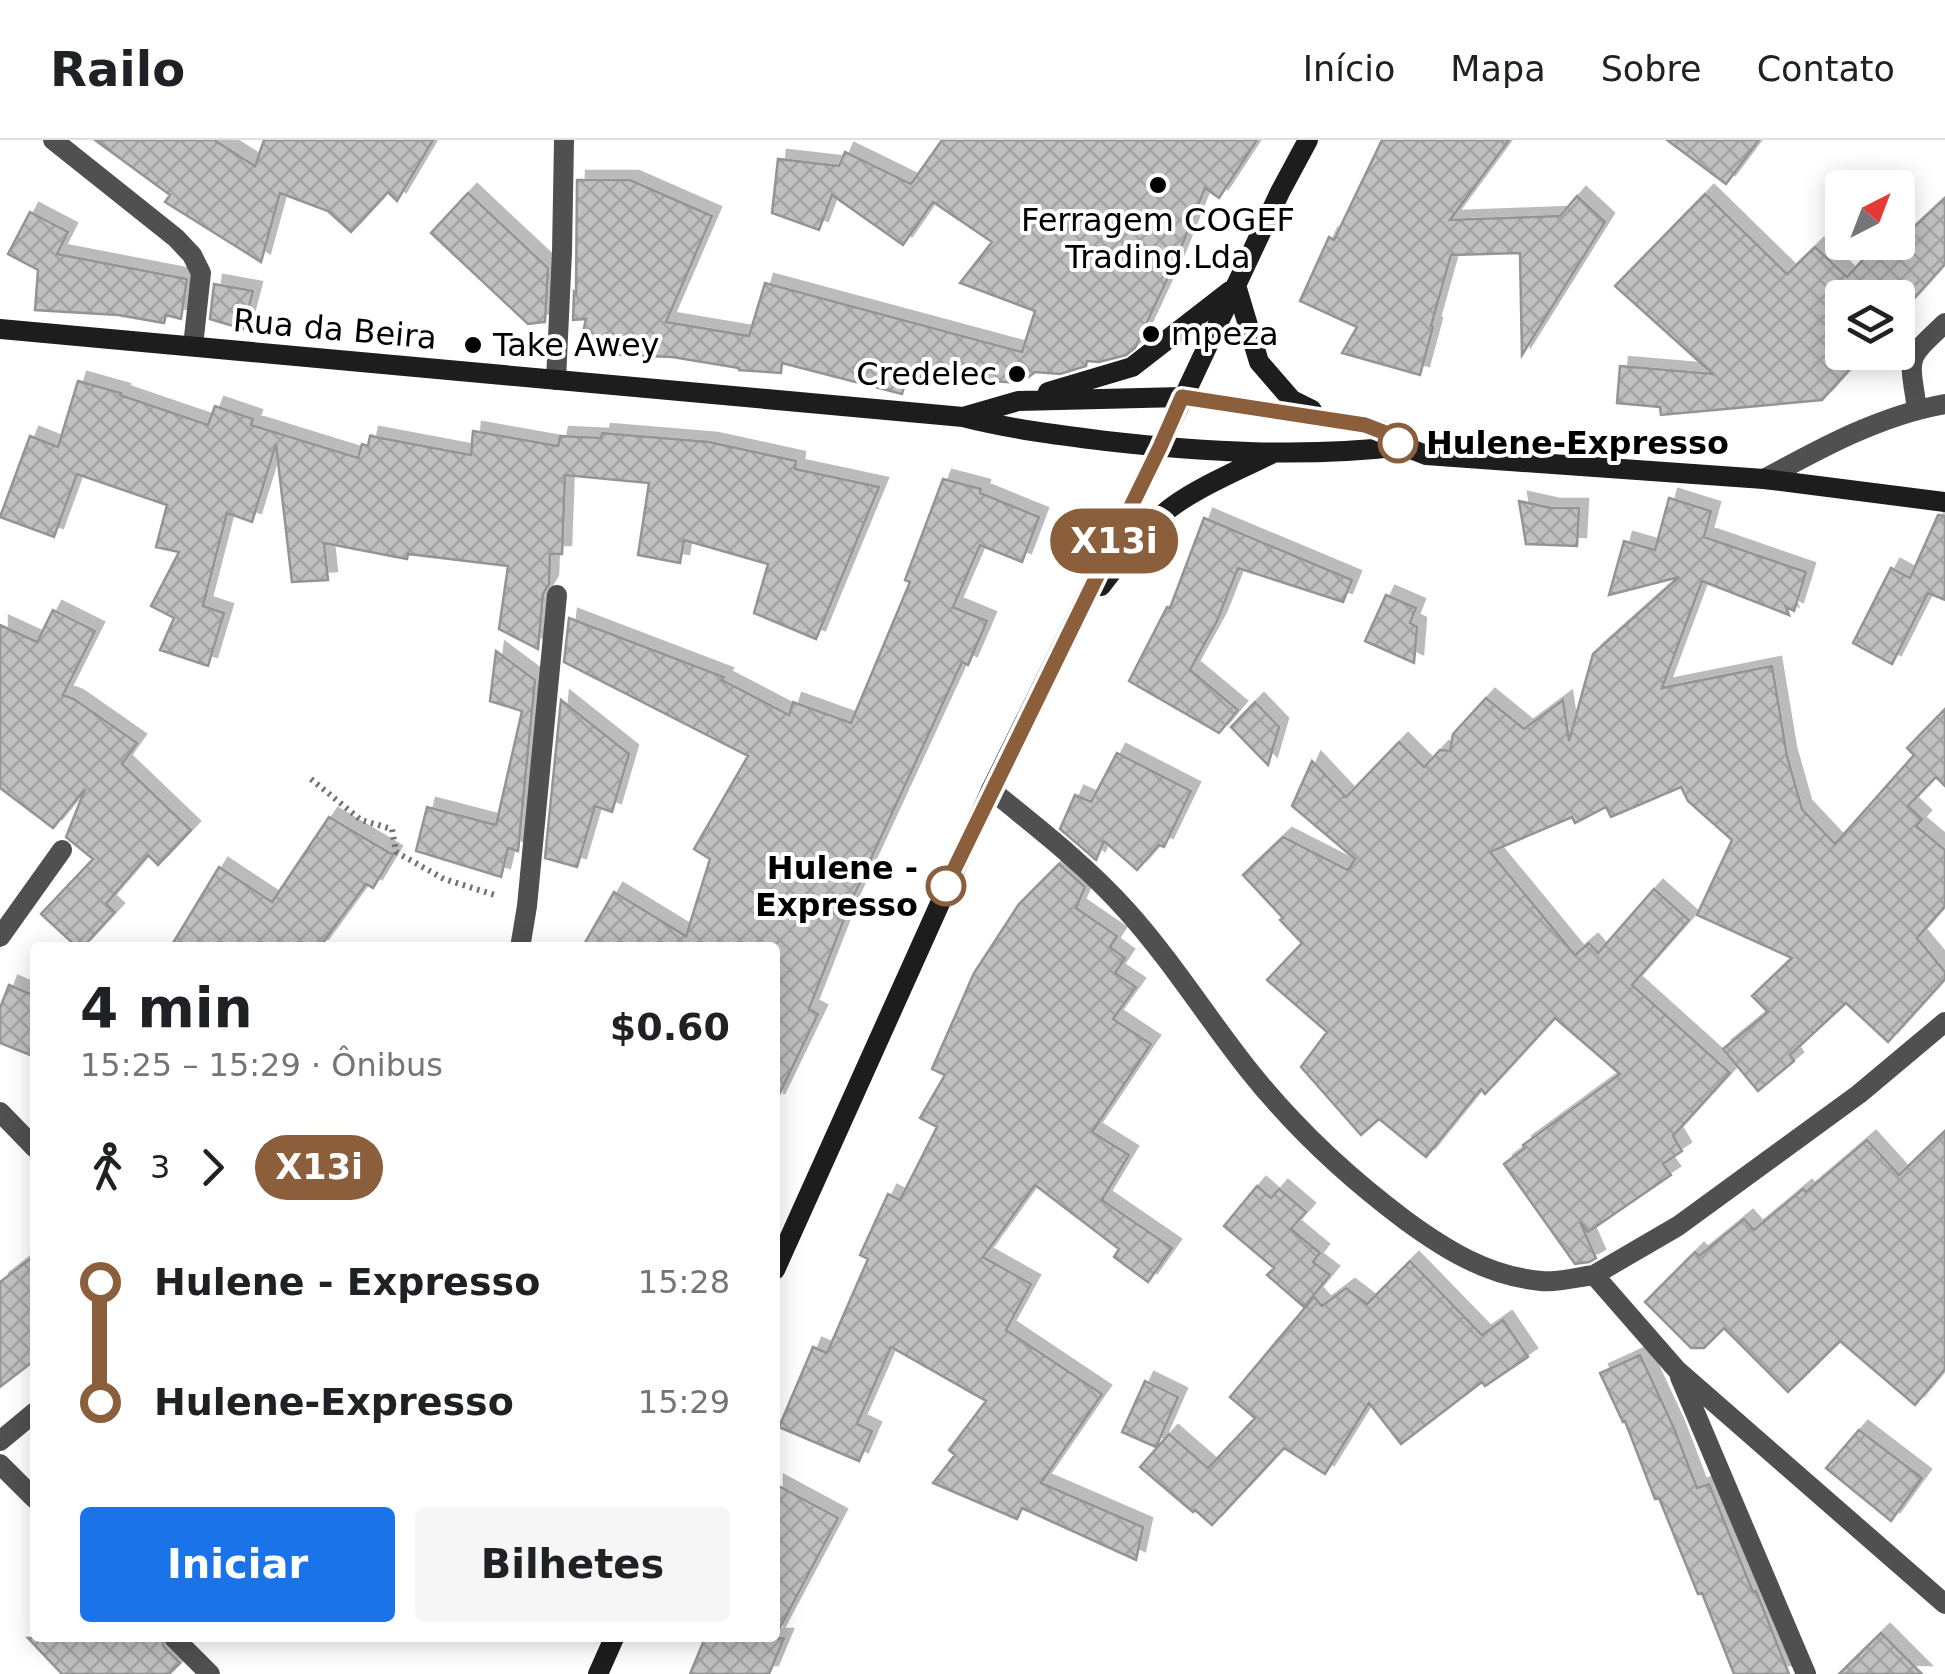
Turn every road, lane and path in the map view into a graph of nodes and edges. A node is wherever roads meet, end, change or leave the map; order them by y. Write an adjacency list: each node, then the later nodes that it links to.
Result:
1 (53, 140): 7 (street)
2 (564, 140): 8 (street)
3 (1308, 140): 4 (main road)
4 (1236, 286): 9 (main road); 10 (main road); 14 (main road)
5 (1945, 323): 12 (street)
6 (0, 328): 7 (main road, Rua da Beira)
7 (193, 346): 8 (main road, Rua da Beira)
8 (556, 380): 13 (main road, Rua da Beira)
9 (1182, 397): 10 (main road, Rua da Beira); 14 (main road, Rua da Beira); 16 (main road)
10 (1018, 401): 13 (main road, Rua da Beira)
11 (1945, 404): 12 (street)
12 (1917, 409): 18 (street)
13 (963, 417): 16 (main road, Rua da Beira)
14 (1326, 418): 15 (main road, Rua da Beira)
15 (1402, 446): 17 (main road, Rua da Beira); 18 (main road, Rua da Beira)
16 (1160, 447): 17 (main road, Rua da Beira); 21 (main road)
17 (1275, 452): 21 (main road)
18 (1764, 478): 19 (main road, Rua da Beira)
19 (1945, 502)
20 (557, 595): 25 (street)
21 (1076, 618): 23 (main road)
22 (310, 779): 25 (path)
23 (991, 790): 31 (main road); 32 (street)
24 (62, 850): 26 (street)
25 (528, 906): 27 (street)
26 (0, 937)
27 (521, 942)
28 (1945, 1022): 32 (street)
29 (0, 1112): 30 (street)
30 (30, 1143)
31 (780, 1259)
32 (1594, 1275): 33 (street)
33 (1677, 1370): 38 (street); 43 (street)
34 (30, 1416): 35 (street)
35 (0, 1441)
36 (0, 1464): 37 (street)
37 (30, 1494)
38 (1945, 1604)
39 (178, 1642): 41 (street)
40 (612, 1642): 42 (main road)
41 (210, 1674)
42 (598, 1674)
43 (1806, 1674)

